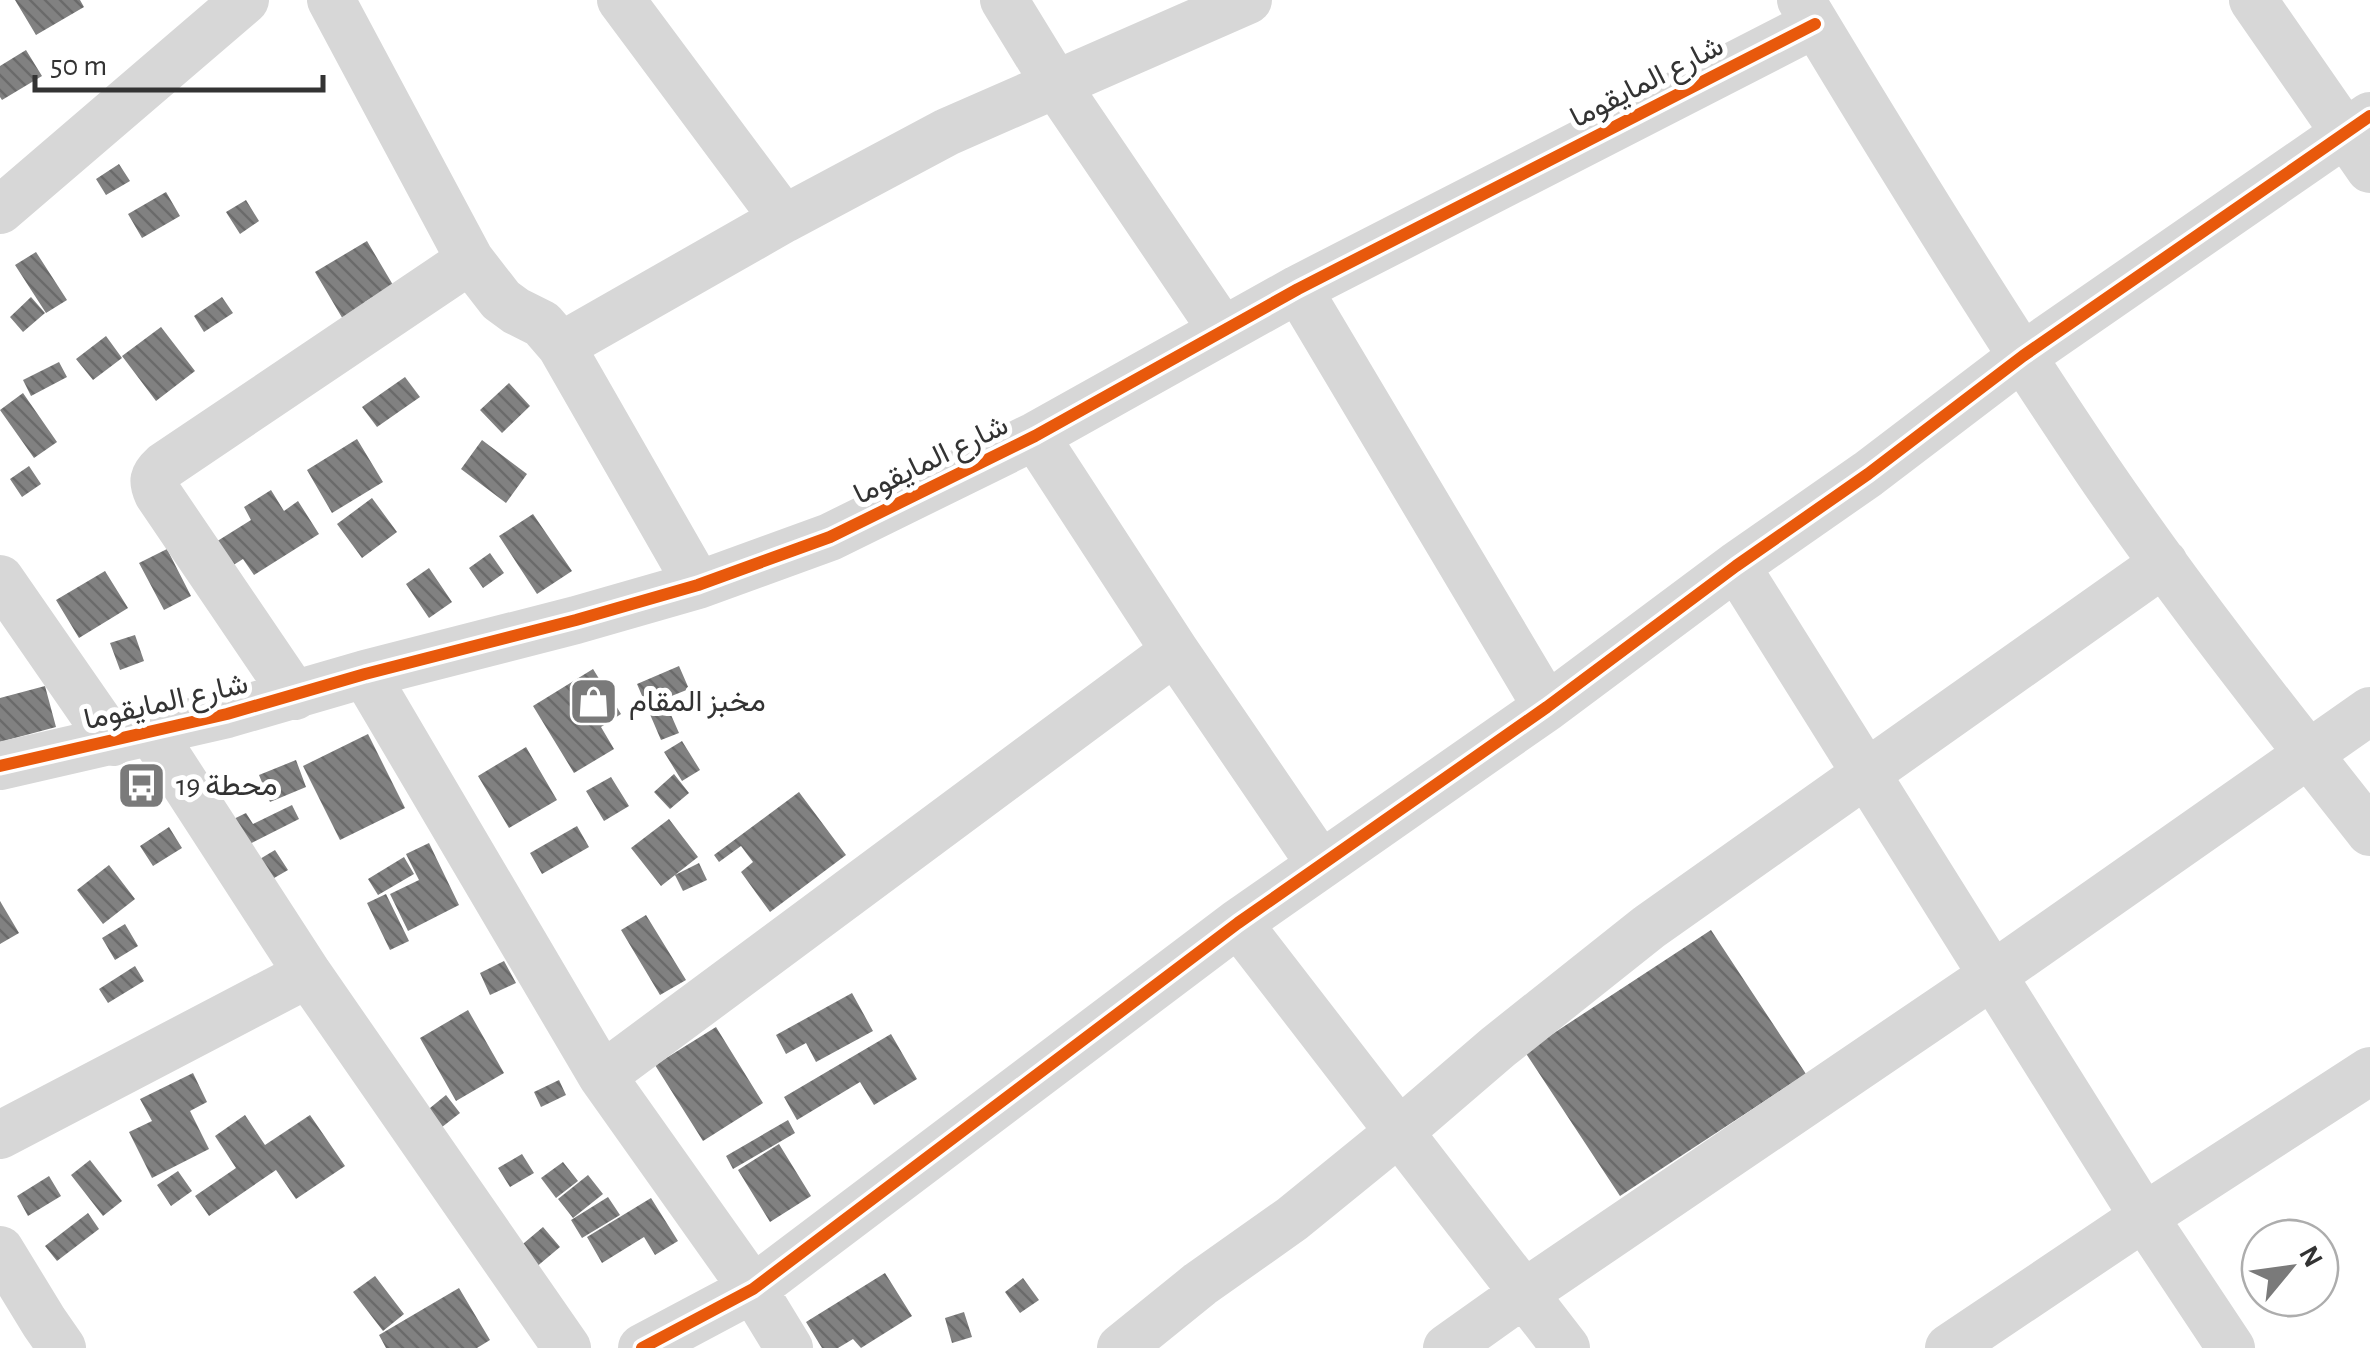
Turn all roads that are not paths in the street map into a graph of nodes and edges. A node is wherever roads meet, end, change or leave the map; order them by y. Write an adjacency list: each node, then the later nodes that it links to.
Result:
1 (245, 0): 10 (street)
2 (331, 0): 12 (street)
3 (621, 0): 11 (street)
4 (1004, 0): 8 (street)
5 (1248, 0): 8 (street)
6 (2253, 0): 9 (street)
7 (1808, 12): 13 (street, شارع المايقوما); 16 (street)
8 (1056, 83): 11 (street); 14 (street)
9 (2362, 139): 16 (street)
10 (0, 210)
11 (784, 219): 15 (street)
12 (470, 260): 15 (street); 24 (street)
13 (1298, 290): 14 (street, شارع المايقوما); 25 (street)
14 (1223, 331): 17 (street, شارع المايقوما)
15 (561, 346): 21 (street)
16 (2023, 356): 18 (street); 19 (street)
17 (1036, 436): 21 (street, شارع المايقوما); 22 (street)
18 (2164, 563): 28 (street); 30 (street)
19 (1736, 566): 25 (street); 30 (street)
20 (0, 579): 27 (street)
21 (698, 585): 23 (street, شارع المايقوما)
22 (1174, 652): 32 (street); 37 (street)
23 (366, 674): 24 (street, شارع المايقوما); 37 (street)
24 (295, 696): 27 (street, شارع المايقوما)
25 (1547, 706): 32 (street)
26 (2370, 711): 28 (street)
27 (133, 737): 29 (street, شارع المايقوما); 34 (street)
28 (2309, 754): 31 (street); 35 (street)
29 (0, 766)
30 (1867, 774): 35 (street); 38 (street)
31 (2370, 832)
32 (1322, 866): 33 (street)
33 (1238, 923): 38 (street); 42 (street)
34 (308, 974): 39 (street); 45 (street)
35 (1993, 975): 40 (street); 43 (street)
36 (2370, 1071): 40 (street)
37 (602, 1076): 42 (street)
38 (1399, 1132): 43 (street); 48 (street)
39 (0, 1135)
40 (2144, 1217): 51 (street); 52 (street)
41 (0, 1250): 44 (street)
42 (753, 1289): 46 (street); 47 (street)
43 (1523, 1294): 49 (street); 50 (street)
44 (62, 1348)
45 (567, 1348)
46 (642, 1348)
47 (789, 1348)
48 (1120, 1348)
49 (1447, 1348)
50 (1566, 1348)
51 (1949, 1348)
52 (2231, 1348)

